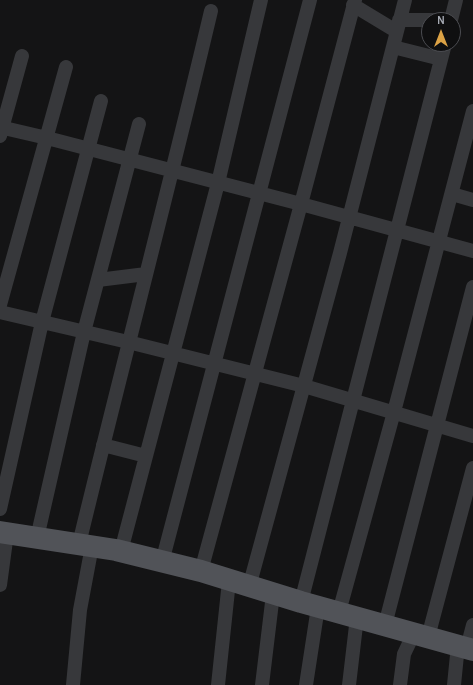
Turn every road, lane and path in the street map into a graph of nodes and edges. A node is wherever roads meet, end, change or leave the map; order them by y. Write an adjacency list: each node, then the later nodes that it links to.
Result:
1 (261, 0): 23 (street)
2 (310, 0): 24 (street)
3 (405, 0): 9 (street)
4 (456, 0): 7 (street)
5 (354, 2): 9 (street); 27 (street)
6 (211, 11): 22 (street)
7 (453, 12)
8 (421, 23): 9 (street)
9 (398, 26): 10 (street)
10 (393, 47): 13 (street); 28 (street)
11 (442, 52): 13 (street)
12 (22, 56): 18 (street)
13 (441, 59): 29 (street)
14 (66, 67): 19 (street)
15 (101, 101): 20 (street)
16 (473, 111): 25 (street)
17 (139, 124): 21 (street)
18 (1, 131): 19 (street)
19 (47, 138): 20 (street); 35 (street)
20 (88, 149): 21 (street); 37 (street)
21 (129, 160): 22 (street); 33 (street)
22 (173, 171): 23 (street); 32 (street)
23 (218, 183): 24 (street); 40 (street)
24 (260, 194): 27 (street); 41 (street)
25 (452, 194): 26 (street); 30 (street)
26 (473, 200)
27 (302, 204): 28 (street); 42 (street)
28 (350, 217): 29 (street); 43 (street)
29 (396, 229): 30 (street); 44 (street)
30 (440, 242): 31 (street); 45 (street)
31 (473, 251)
32 (146, 274): 33 (street); 39 (street)
33 (98, 280): 38 (street)
34 (473, 287): 46 (street)
35 (0, 305)
36 (0, 312): 37 (street)
37 (42, 322): 38 (street); 51 (street)
38 (84, 332): 39 (street); 53 (street)
39 (128, 342): 40 (street); 48 (street)
40 (172, 354): 41 (street); 49 (street)
41 (213, 364): 42 (street); 56 (street)
42 (254, 374): 43 (street); 57 (street)
43 (304, 386): 44 (street); 58 (street)
44 (353, 401): 45 (street); 61 (street)
45 (394, 412): 46 (street); 62 (street)
46 (436, 425): 47 (street); 63 (street)
47 (473, 436)
48 (103, 445): 49 (street); 54 (street)
49 (146, 456): 55 (street)
50 (473, 468): 65 (street)
51 (0, 509)
52 (3, 532): 53 (main road); 59 (street)
53 (37, 538): 54 (main road)
54 (85, 545): 55 (main road); 67 (street)
55 (121, 552): 56 (main road)
56 (162, 562): 57 (main road)
57 (201, 571): 58 (main road)
58 (239, 584): 60 (main road); 68 (street)
59 (0, 585)
60 (273, 594): 61 (main road); 69 (street)
61 (310, 605): 62 (main road); 70 (street)
62 (348, 615): 63 (main road); 71 (street)
63 (385, 625): 65 (main road)
64 (473, 625): 66 (street)
65 (421, 635): 66 (main road); 72 (street)
66 (466, 647): 73 (street)
67 (73, 685)
68 (218, 685)
69 (262, 685)
70 (306, 685)
71 (349, 685)
72 (400, 685)
73 (454, 685)

